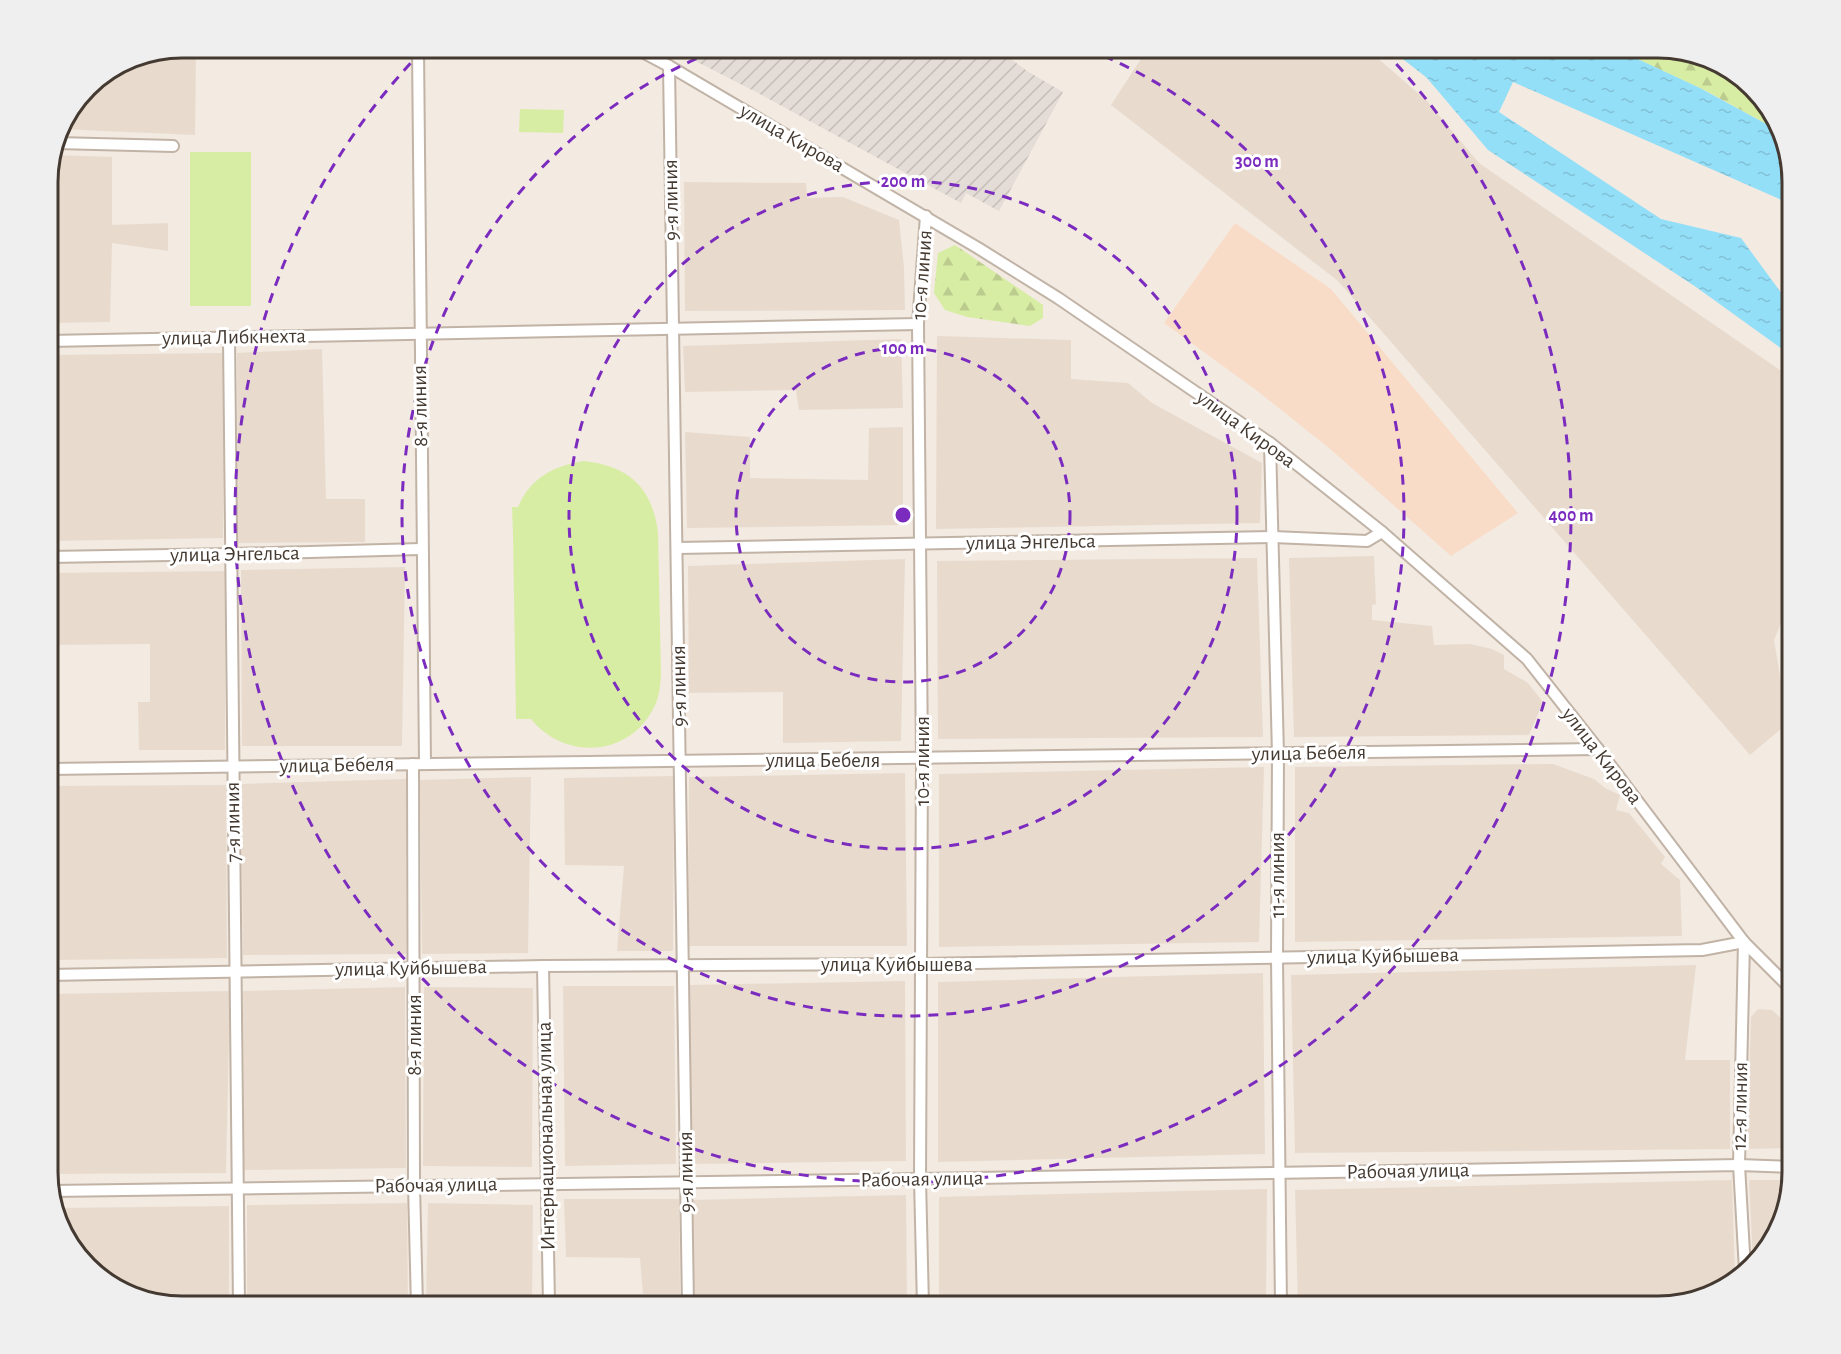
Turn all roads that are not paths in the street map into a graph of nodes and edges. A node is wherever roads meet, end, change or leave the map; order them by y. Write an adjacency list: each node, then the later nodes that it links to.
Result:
1 (418, 58): 9 (street, 8-я линия)
2 (654, 58): 3 (street, улица Кирова)
3 (669, 66): 6 (street, улица Кирова); 8 (street, 9-я линия)
4 (65, 143): 5 (street)
5 (173, 146)
6 (926, 216): 7 (street, 10-я линия); 12 (street, улица Кирова)
7 (918, 324): 8 (street); 15 (street, 10-я линия)
8 (679, 329): 9 (street, улица Либкнехта); 16 (street, 9-я линия)
9 (419, 334): 10 (street, улица Либкнехта); 17 (street, 8-я линия)
10 (230, 337): 11 (street, улица Либкнехта); 18 (street, 7-я линия)
11 (59, 341)
12 (1270, 443): 13 (street, улица Кирова); 14 (street, 11-я линия)
13 (1382, 532): 14 (street, улица Энгельса); 20 (street, улица Кирова)
14 (1273, 537): 15 (street, улица Энгельса); 21 (street, 11-я линия)
15 (920, 544): 16 (street, улица Энгельса); 22 (street, 10-я линия)
16 (677, 548): 23 (street, 9-я линия)
17 (422, 549): 18 (street, улица Энгельса); 24 (street, 8-я линия)
18 (232, 555): 19 (street, улица Энгельса); 25 (street, 7-я линия)
19 (59, 557)
20 (1598, 749): 21 (street, улица Бебеля); 27 (street, улица Кирова)
21 (1278, 754): 22 (street, улица Бебеля); 28 (street, 11-я линия)
22 (922, 759): 23 (street, улица Бебеля); 29 (street, 10-я линия)
23 (681, 761): 24 (street, улица Бебеля); 30 (street, 9-я линия)
24 (419, 764): 25 (street, улица Бебеля); 32 (street, 8-я линия)
25 (233, 768): 26 (street, улица Бебеля); 33 (street, 7-я линия)
26 (59, 769)
27 (1744, 942): 28 (street, улица Куйбышева); 35 (street, улица Кирова); 36 (street, 12-я линия)
28 (1277, 959): 29 (street, улица Куйбышева); 38 (street, 11-я линия)
29 (922, 964): 30 (street, улица Куйбышева); 39 (street, 10-я линия)
30 (683, 965): 31 (street, улица Куйбышева); 40 (street, 9-я линия)
31 (543, 966): 32 (street, улица Куйбышева); 41 (street, Интернациональная улица)
32 (414, 968): 33 (street, улица Куйбышева); 42 (street, 8-я линия)
33 (235, 972): 34 (street, улица Куйбышева); 43 (street, 7-я линия)
34 (59, 975)
35 (1782, 980)
36 (1739, 1165): 37 (street, Рабочая улица); 38 (street, Рабочая улица); 45 (street, 12-я линия)
37 (1782, 1167)
38 (1279, 1173): 39 (street, Рабочая улица); 51 (street, 11-я линия)
39 (921, 1179): 40 (street, Рабочая улица); 50 (street, 10-я линия)
40 (686, 1182): 41 (street, Рабочая улица); 49 (street, 9-я линия)
41 (548, 1183): 42 (street, Рабочая улица); 48 (street, Интернациональная улица)
42 (414, 1186): 43 (street, Рабочая улица); 47 (street, 8-я линия)
43 (237, 1189): 44 (street, Рабочая улица); 46 (street, 7-я линия)
44 (61, 1191)
45 (1744, 1260)
46 (239, 1296)
47 (417, 1296)
48 (549, 1296)
49 (688, 1296)
50 (923, 1296)
51 (1281, 1296)

